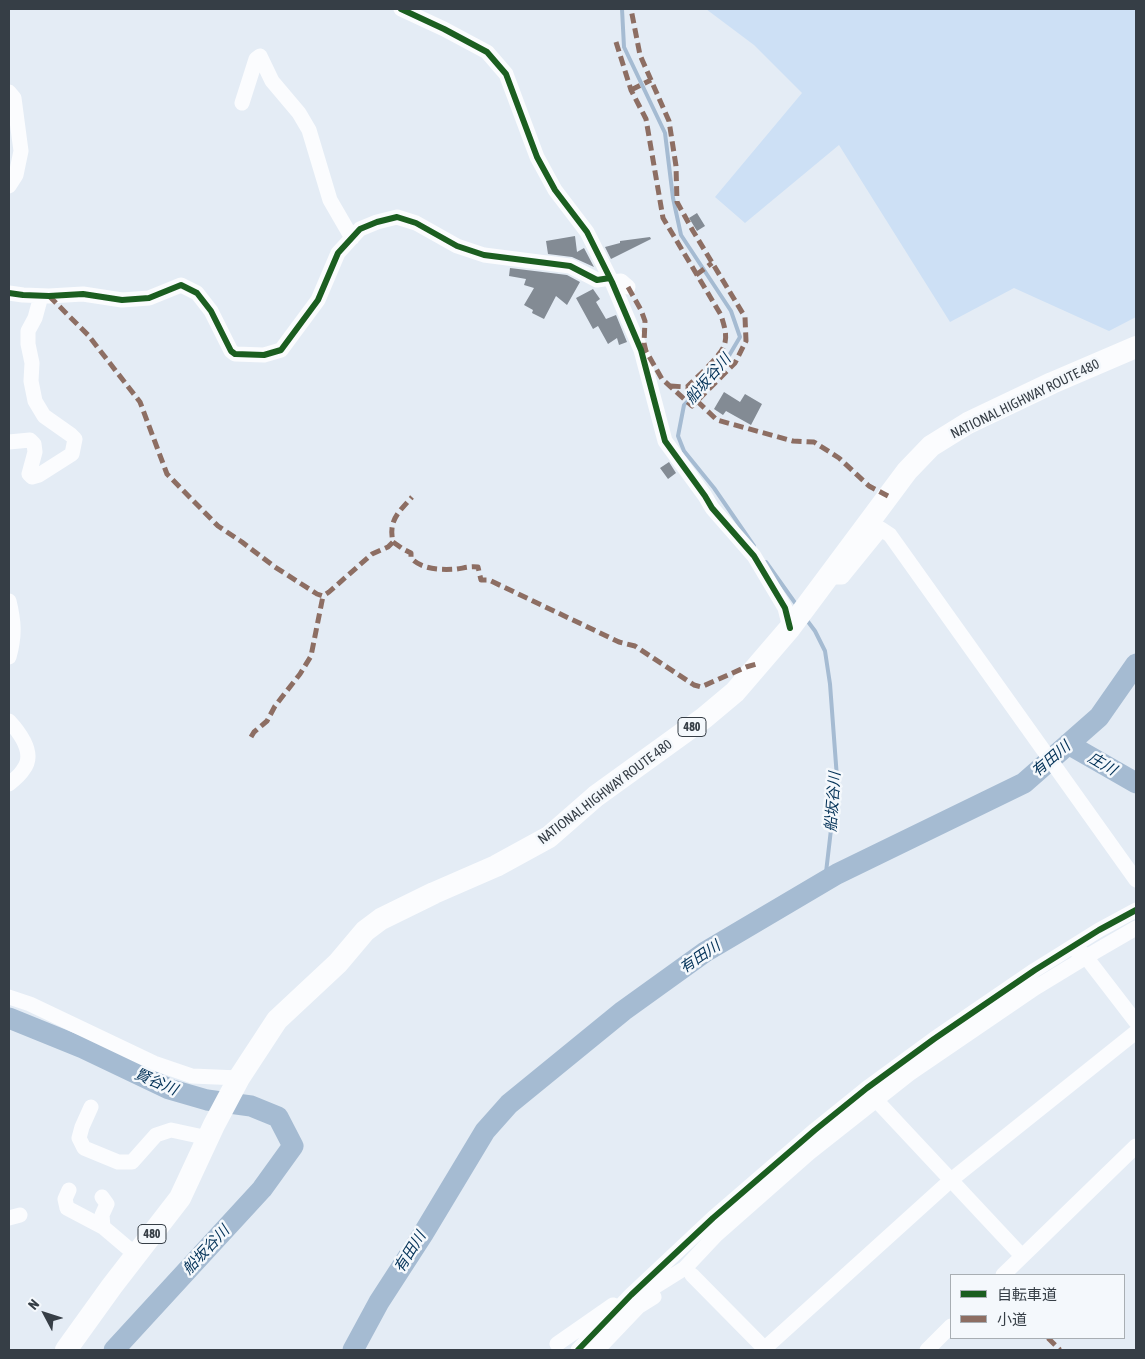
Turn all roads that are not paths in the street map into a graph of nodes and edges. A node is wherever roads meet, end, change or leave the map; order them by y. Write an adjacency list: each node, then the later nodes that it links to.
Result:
1 (401, 9): 6 (street)
2 (9, 92): 4 (street)
3 (242, 103): 5 (street)
4 (9, 186)
5 (352, 238): 6 (street); 9 (street)
6 (611, 280): 7 (street); 14 (street)
7 (628, 287)
8 (9, 293): 9 (street)
9 (41, 296): 11 (street)
10 (1136, 346): 12 (highway, NATIONAL HIGHWAY ROUTE 480 / 480)
11 (9, 442)
12 (828, 577): 14 (highway, NATIONAL HIGHWAY ROUTE 480 / 480); 18 (street)
13 (9, 601): 15 (street)
14 (790, 628): 27 (highway, NATIONAL HIGHWAY ROUTE 480 / 480)
15 (9, 657)
16 (9, 721): 17 (street)
17 (9, 784)
18 (1136, 880)
19 (1136, 910): 22 (street)
20 (1136, 928): 21 (street)
21 (1086, 957): 22 (street); 24 (street); 26 (street)
22 (1035, 970): 26 (street)
23 (9, 997): 27 (street)
24 (1136, 1022)
25 (1136, 1032): 32 (street)
26 (906, 1068): 28 (street); 35 (street)
27 (231, 1093): 30 (highway, NATIONAL HIGHWAY ROUTE 480 / 480)
28 (876, 1100): 32 (street); 37 (street)
29 (91, 1107): 30 (street)
30 (208, 1138): 38 (highway, NATIONAL HIGHWAY ROUTE 480 / 480)
31 (1136, 1146): 39 (street)
32 (950, 1180): 39 (street); 48 (street)
33 (69, 1190): 36 (street)
34 (102, 1197): 36 (street)
35 (713, 1218): 37 (street); 42 (street)
36 (103, 1226): 38 (street)
37 (716, 1235): 40 (street)
38 (136, 1255): 45 (highway, NATIONAL HIGHWAY ROUTE 480 / 480)
39 (1022, 1256): 41 (street)
40 (688, 1271): 42 (street); 47 (street); 48 (street)
41 (1004, 1274)
42 (631, 1295): 44 (street); 46 (street)
43 (950, 1327): 49 (street)
44 (557, 1344)
45 (66, 1350)
46 (578, 1350)
47 (597, 1350)
48 (765, 1350)
49 (927, 1350)

